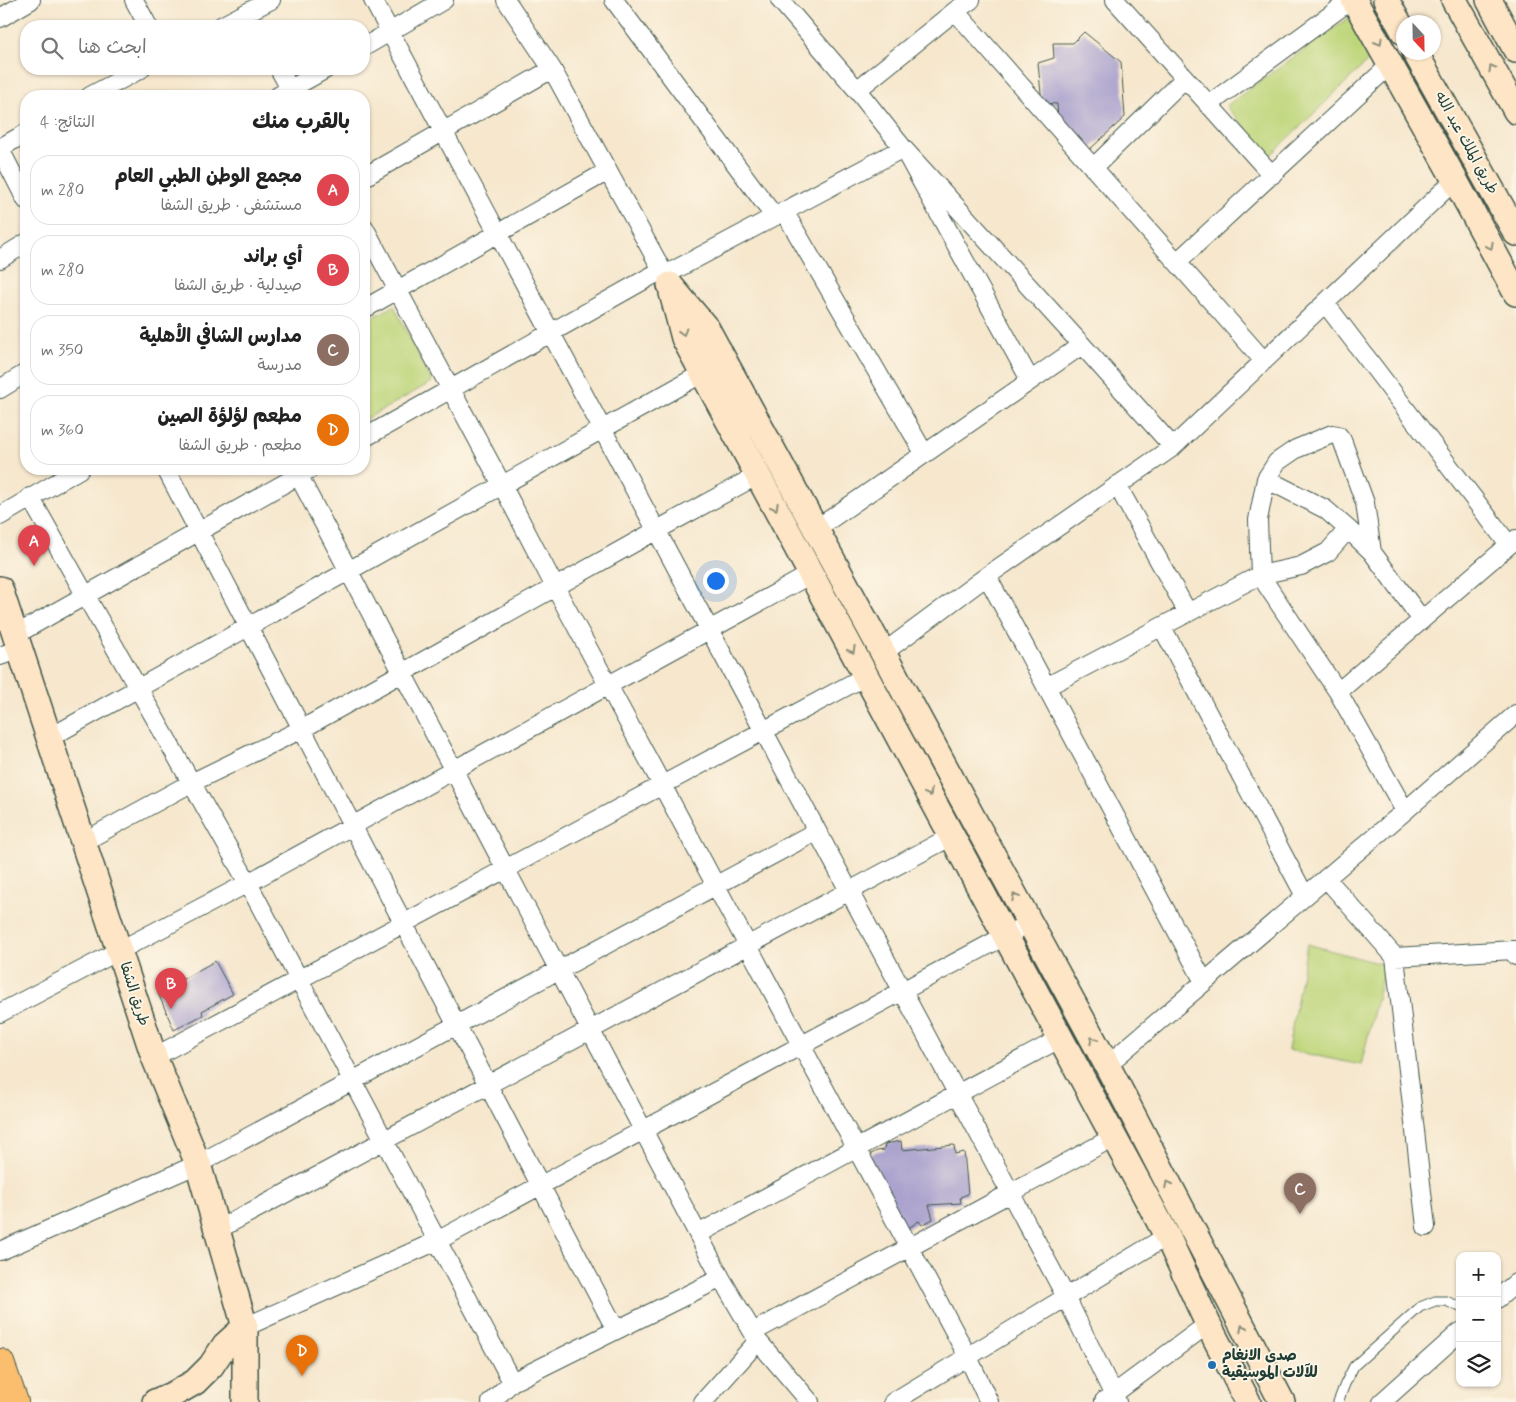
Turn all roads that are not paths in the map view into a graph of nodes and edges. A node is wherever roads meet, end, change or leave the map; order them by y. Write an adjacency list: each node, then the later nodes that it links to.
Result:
1 (31, 0): 16 (street)
2 (134, 0): 19 (street)
3 (271, 0): 18 (street)
4 (373, 0): 20 (street)
5 (444, 0): 20 (street)
6 (506, 0): 25 (street)
7 (614, 0): 47 (street)
8 (780, 0): 33 (street)
9 (971, 0): 15 (street)
10 (1115, 0): 29 (street)
11 (1353, 0): 24 (street, one-way to 24); 34 (street)
12 (1386, 0): 17 (street)
13 (1489, 0): 22 (street)
14 (1454, 1): 35 (street, one-way to 14)
15 (955, 11): 33 (street); 40 (street)
16 (0, 18)
17 (1396, 18)
18 (252, 19)
19 (145, 20)
20 (390, 32): 21 (street); 36 (street)
21 (370, 44)
22 (1516, 50)
23 (1419, 60): 49 (street, طريق الملك عبد الله)
24 (1392, 64): 43 (street); 44 (street)
25 (552, 69): 36 (street); 41 (street)
26 (132, 75): 30 (street)
27 (281, 75): 31 (street)
28 (317, 75): 32 (street)
29 (1185, 78): 34 (street); 40 (street)
30 (106, 90)
31 (286, 90)
32 (293, 90)
33 (857, 90): 38 (street)
34 (1208, 104): 43 (street)
35 (1516, 111)
36 (443, 131): 42 (street); 48 (street)
37 (20, 137): 39 (street)
38 (903, 148): 47 (street); 60 (street); 64 (street)
39 (0, 149): 45 (street)
40 (1093, 168): 53 (street)
41 (608, 171): 48 (street); 54 (street)
42 (370, 174)
43 (1272, 175): 53 (street)
44 (1455, 180): 46 (street); 57 (street)
45 (20, 188)
46 (1468, 204): 49 (street); 56 (street, one-way to 56)
47 (779, 213): 54 (street); 70 (street)
48 (498, 233): 55 (street); 59 (street)
49 (1516, 234)
50 (370, 238): 55 (street)
51 (20, 247): 52 (street)
52 (0, 259)
53 (1177, 262): 61 (street)
54 (666, 277): 59 (street); 62 (street, one-way to 62); 81 (street)
55 (397, 290): 58 (street); 66 (street)
56 (1516, 293)
57 (1325, 303): 61 (street); 85 (street)
58 (370, 306)
59 (551, 332): 66 (street); 67 (street)
60 (1082, 345): 64 (street); 69 (street)
61 (1264, 361): 69 (street)
62 (703, 373): 67 (street); 75 (street)
63 (20, 377): 65 (street)
64 (1030, 380): 70 (street)
65 (0, 389)
66 (450, 389): 68 (street); 77 (street)
67 (602, 429): 77 (street); 83 (street)
68 (370, 435)
69 (1173, 448): 78 (street)
70 (924, 453): 81 (street)
71 (69, 475): 79 (street)
72 (169, 475): 84 (street)
73 (294, 475): 84 (street)
74 (303, 475): 87 (street)
75 (758, 475): 83 (street); 88 (street, one-way to 88)
76 (1266, 479): 82 (street); 86 (street); 90 (street)
77 (502, 485): 87 (street); 91 (street)
78 (1117, 485): 89 (street); 94 (street)
79 (30, 497): 80 (street); 93 (street)
80 (0, 516)
81 (816, 529): 100 (street)
82 (1348, 529): 86 (street); 90 (street)
83 (657, 530): 91 (street); 98 (street)
84 (199, 531): 93 (street); 96 (street)
85 (1512, 542): 95 (street)
86 (1372, 552): 95 (street)
87 (349, 572): 96 (street); 101 (street)
88 (811, 574): 98 (street); 102 (street, one-way to 102)
89 (986, 576): 100 (street); 104 (street)
90 (1260, 576): 94 (street); 106 (street)
91 (555, 587): 101 (street); 103 (street)
92 (0, 589): 99 (street, طريق الشفا)
93 (85, 595): 99 (street); 105 (street)
94 (1188, 613): 97 (street)
95 (1422, 620): 106 (street)
96 (249, 627): 105 (street); 108 (street)
97 (1162, 627): 104 (street); 124 (street)
98 (710, 630): 103 (street); 109 (street)
99 (12, 647): 110 (street, طريق الشفا)
100 (883, 653): 126 (street, one-way to 100)
101 (402, 673): 108 (street); 111 (street)
102 (866, 676): 109 (street); 117 (street, one-way to 117)
103 (609, 685): 111 (street); 113 (street)
104 (1046, 687): 134 (street)
105 (138, 689): 110 (street); 112 (street)
106 (1338, 692): 114 (street)
107 (1516, 714): 114 (street)
108 (302, 728): 112 (street); 115 (street)
109 (763, 730): 113 (street); 116 (street)
110 (49, 738): 118 (street, طريق الشفا)
111 (454, 770): 115 (street); 119 (street)
112 (192, 783): 118 (street); 121 (street)
113 (662, 785): 119 (street); 122 (street)
114 (1405, 811): 120 (street)
115 (353, 826): 121 (street); 125 (street)
116 (817, 830): 122 (street); 123 (street)
117 (952, 836): 123 (street); 127 (street)
118 (83, 842): 129 (street, طريق الشفا)
119 (505, 869): 125 (street); 132 (street)
120 (1326, 878): 124 (street); 131 (street)
121 (248, 883): 129 (street); 133 (street)
122 (716, 885): 128 (street); 132 (street)
123 (849, 891): 128 (street); 135 (street)
124 (1306, 896): 134 (street)
125 (404, 923): 133 (street); 137 (street)
126 (1029, 923): 127 (street); 142 (street, one-way to 126)
127 (1006, 936): 135 (street); 139 (street)
128 (748, 946): 138 (street); 140 (street)
129 (119, 950): 136 (street); 141 (street, طريق الشفا)
130 (1516, 956): 131 (street)
131 (1396, 957): 153 (street)
132 (558, 970): 137 (street); 138 (street)
133 (299, 979): 141 (street); 143 (street)
134 (1204, 982): 142 (street)
135 (903, 991): 140 (street); 145 (street)
136 (0, 1013)
137 (456, 1024): 143 (street); 144 (street)
138 (590, 1030): 144 (street); 146 (street)
139 (1061, 1038): 145 (street); 147 (street)
140 (801, 1045): 146 (street); 149 (street)
141 (154, 1057): 150 (street, طريق الشفا)
142 (1107, 1065): 183 (street, one-way to 142)
143 (352, 1080): 148 (street); 150 (street)
144 (488, 1085): 148 (street); 151 (street)
145 (958, 1094): 149 (street); 152 (street)
146 (643, 1130): 151 (street); 155 (street)
147 (1114, 1137): 152 (street); 156 (street)
148 (384, 1141): 154 (street); 157 (street)
149 (856, 1148): 155 (street); 158 (street)
150 (198, 1164): 154 (street, طريق الشفا); 159 (street)
151 (540, 1185): 157 (street); 167 (street)
152 (1011, 1193): 158 (street); 162 (street)
153 (1426, 1227)
154 (217, 1230): 166 (street, طريق الشفا)
155 (698, 1234): 160 (street)
156 (1167, 1236): 162 (street); 165 (street)
157 (437, 1241): 166 (street); 172 (street)
158 (909, 1247): 168 (street); 170 (street)
159 (0, 1251)
160 (721, 1278): 167 (street); 168 (street)
161 (1516, 1283): 163 (street)
162 (1066, 1297): 170 (street); 173 (street)
163 (1499, 1297)
164 (1456, 1305): 184 (lane)
165 (1208, 1324): 173 (street); 182 (street)
166 (245, 1327): 175 (street); 176 (street, طريق الشفا)
167 (616, 1330): 172 (street)
168 (755, 1336): 178 (street); 179 (street)
169 (1456, 1336): 185 (street)
170 (968, 1357): 180 (street); 181 (street)
171 (0, 1363): 174 (main road)
172 (512, 1382): 177 (street)
173 (1111, 1400)
174 (14, 1402)
175 (155, 1402)
176 (245, 1402)
177 (491, 1402)
178 (703, 1402)
179 (810, 1402)
180 (894, 1402)
181 (990, 1402)
182 (1248, 1402)
183 (1282, 1402)
184 (1338, 1402)
185 (1382, 1402)

